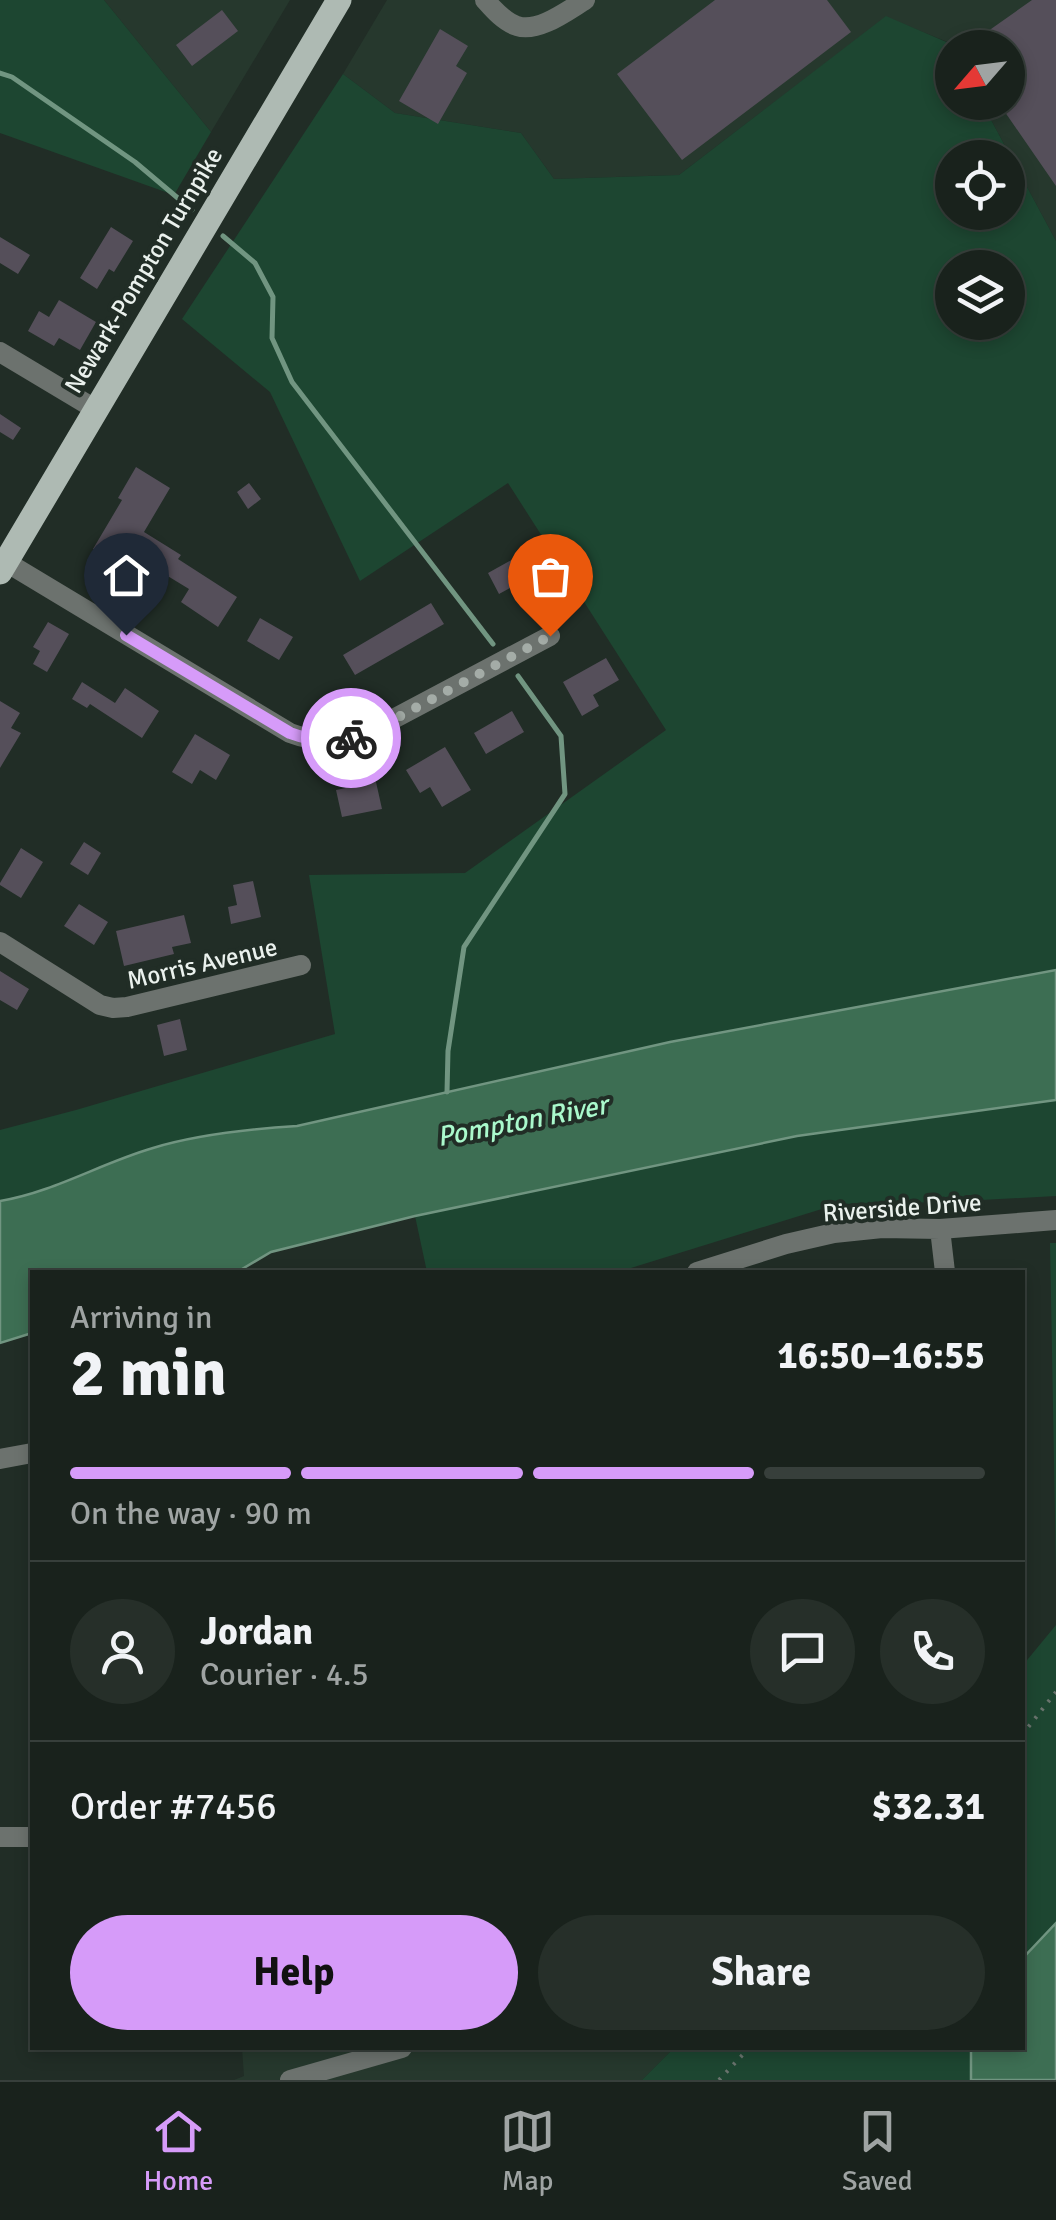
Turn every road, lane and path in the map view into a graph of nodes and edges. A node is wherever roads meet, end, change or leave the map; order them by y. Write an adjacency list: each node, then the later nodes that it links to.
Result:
1 (339, 0): 5 (main road, Newark-Pompton Turnpike)
2 (485, 0): 3 (street)
3 (585, 0)
4 (0, 352): 5 (street)
5 (95, 409): 6 (main road, Newark-Pompton Turnpike)
6 (3, 567): 7 (street)
7 (550, 636)
8 (0, 942): 9 (street, Morris Avenue)
9 (301, 965)
10 (1056, 1220): 11 (street, Riverside Drive)
11 (940, 1229): 12 (street, Riverside Drive); 13 (street)
12 (703, 1270)
13 (945, 1270)
14 (30, 1453): 15 (street)
15 (0, 1459)
16 (1056, 1692): 17 (path)
17 (1025, 1731)
18 (0, 1837): 19 (street)
19 (30, 1837)
20 (395, 2050): 22 (street)
21 (747, 2050): 23 (path)
22 (290, 2080)
23 (718, 2080)

